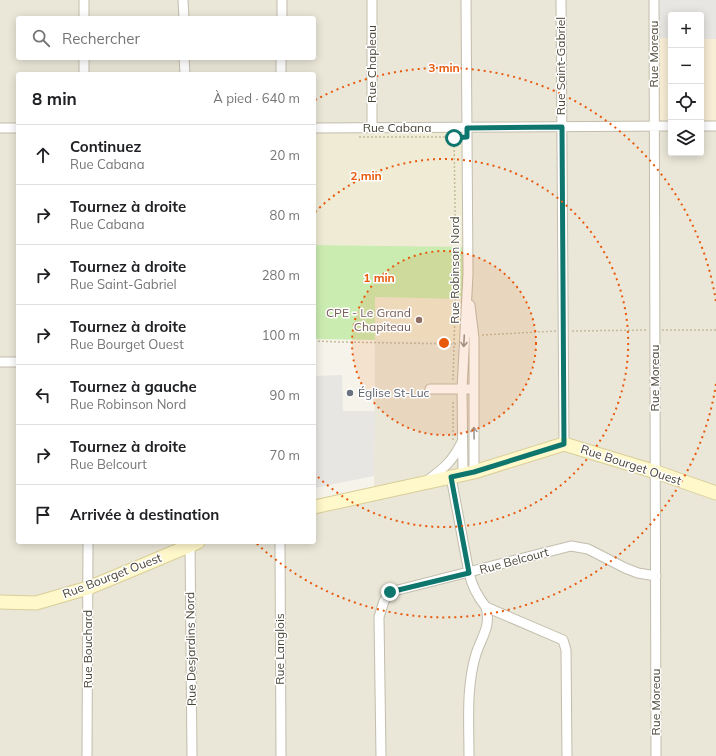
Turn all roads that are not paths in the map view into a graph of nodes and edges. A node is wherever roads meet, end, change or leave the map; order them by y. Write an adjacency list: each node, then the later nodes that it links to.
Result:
1 (84, 0): 8 (street)
2 (183, 0): 9 (street)
3 (282, 0): 10 (street)
4 (372, 0): 25 (street, Rue Chapleau)
5 (466, 0): 26 (street, Rue Robinson Nord)
6 (561, 0): 21 (street, Rue Saint-Gabriel)
7 (654, 0): 17 (street, Rue Moreau)
8 (84, 16)
9 (184, 16)
10 (282, 16)
11 (84, 60): 14 (street)
12 (184, 60): 15 (street)
13 (282, 60): 16 (street)
14 (84, 72)
15 (185, 72)
16 (281, 72)
17 (654, 126): 18 (street, Rue Cabana); 21 (street, Rue Cabana); 35 (street, Rue Moreau)
18 (668, 126)
19 (704, 126): 20 (street)
20 (716, 126)
21 (562, 127): 26 (street, Rue Cabana); 34 (street, Rue Saint-Gabriel)
22 (0, 128): 23 (street)
23 (16, 128)
24 (316, 128): 25 (street, Rue Cabana)
25 (372, 128): 26 (street, Rue Cabana)
26 (467, 133): 27 (street, Rue Robinson Nord)
27 (468, 274): 30 (street, Rue Robinson Nord); 32 (street, Rue Robinson Nord, one-way to 32)
28 (0, 362): 29 (street)
29 (16, 362)
30 (473, 388): 32 (street); 36 (street, Rue Robinson Nord, one-way to 30)
31 (430, 389): 32 (street)
32 (458, 389): 33 (street, Rue Robinson Nord)
33 (462, 441): 36 (street, Rue Robinson Nord); 37 (street)
34 (564, 444): 35 (street, Rue Bourget Ouest); 36 (street)
35 (656, 472): 38 (street, Rue Bourget Ouest); 45 (street, Rue Moreau)
36 (463, 474): 37 (street); 44 (street, Rue Robinson Nord)
37 (425, 482): 39 (street)
38 (716, 493)
39 (316, 507)
40 (88, 544): 46 (street, Rue Bouchard)
41 (190, 544): 46 (street, Rue Bourget Ouest)
42 (192, 544): 50 (street, Rue Desjardins Nord)
43 (280, 544): 51 (street, Rue Langlois)
44 (469, 573): 45 (street, Rue Belcourt); 48 (street, Rue Robinson Nord); 52 (street, Rue Belcourt)
45 (656, 576): 55 (street, Rue Moreau)
46 (88, 588): 47 (street, Rue Bourget Ouest); 49 (street, Rue Bouchard)
47 (0, 602)
48 (486, 607): 53 (street); 54 (street)
49 (88, 756)
50 (192, 756)
51 (281, 756)
52 (381, 756)
53 (470, 756)
54 (567, 756)
55 (656, 756)

